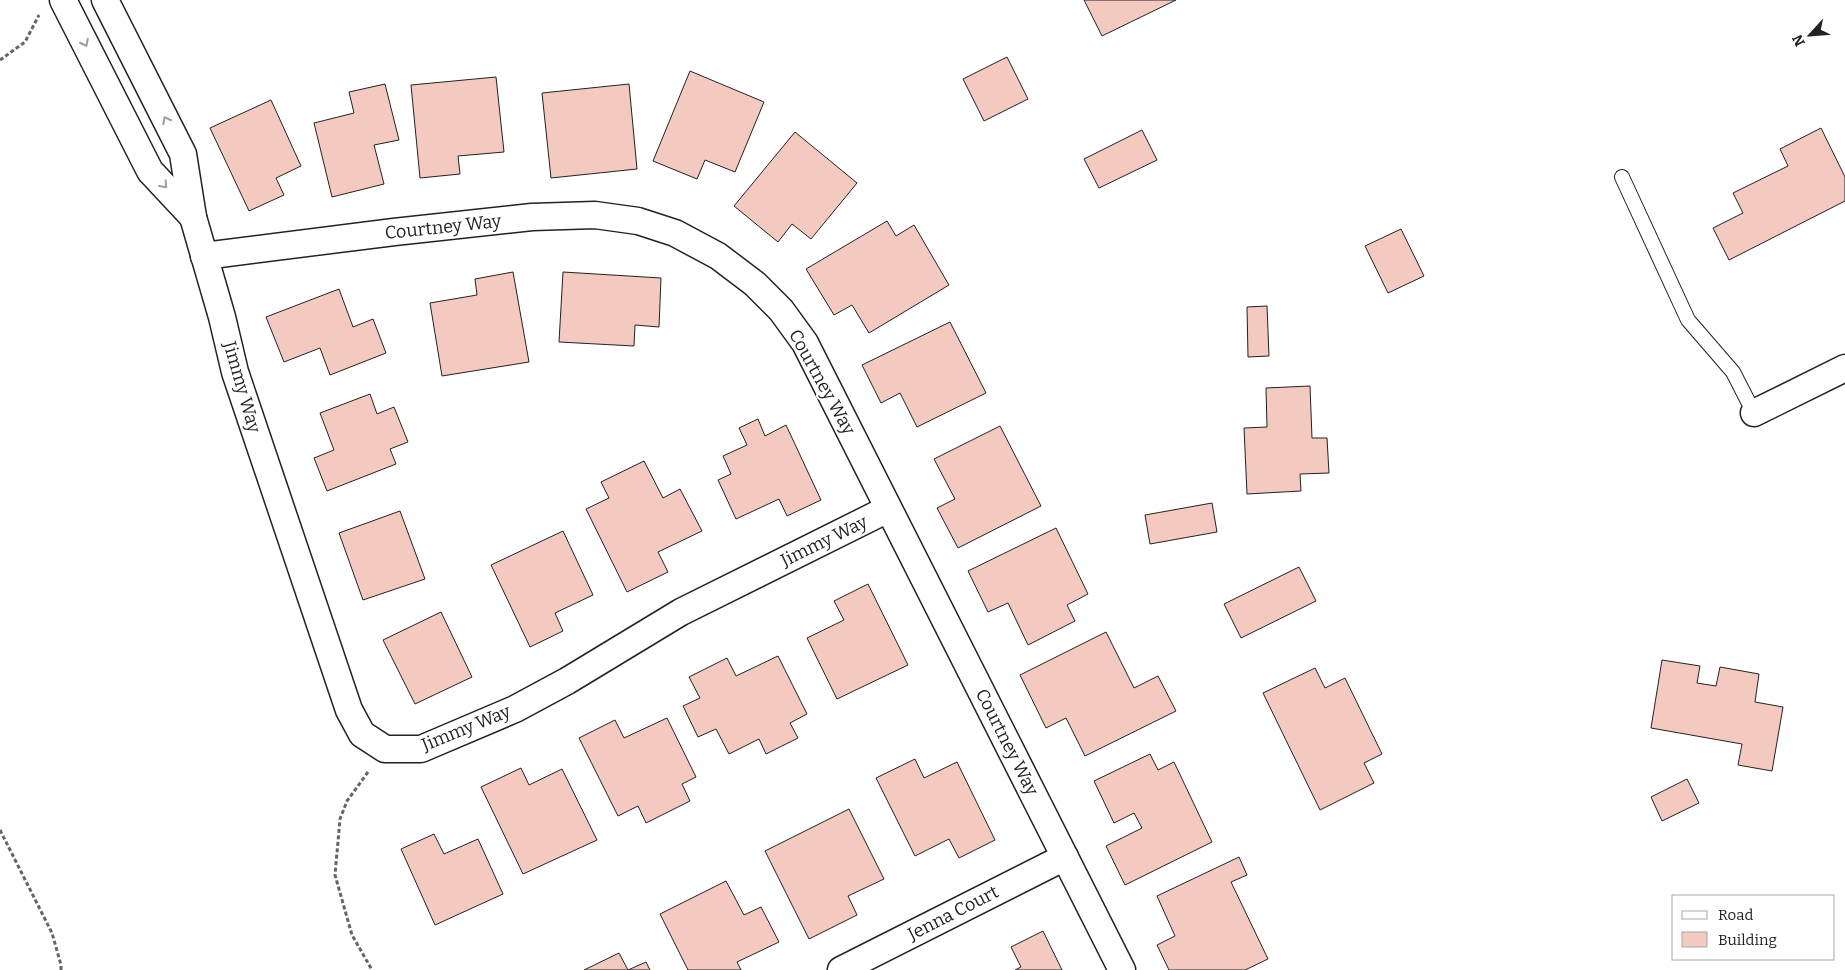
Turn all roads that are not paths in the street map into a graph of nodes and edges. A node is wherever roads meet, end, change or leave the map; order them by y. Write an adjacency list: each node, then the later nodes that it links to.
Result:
1 (105, 0): 4 (street, Jimmy Way, one-way to 1)
2 (63, 1): 4 (street, Jimmy Way, one-way to 4)
3 (1622, 177): 7 (lane)
4 (193, 217): 5 (street, Jimmy Way)
5 (204, 256): 8 (street, Courtney Way); 8 (street, Jimmy Way)
6 (1845, 368): 7 (street)
7 (1754, 413)
8 (888, 509): 9 (street, Courtney Way)
9 (1065, 857): 10 (street, Jenna Court); 11 (street, Courtney Way)
10 (841, 970)
11 (1122, 970)

